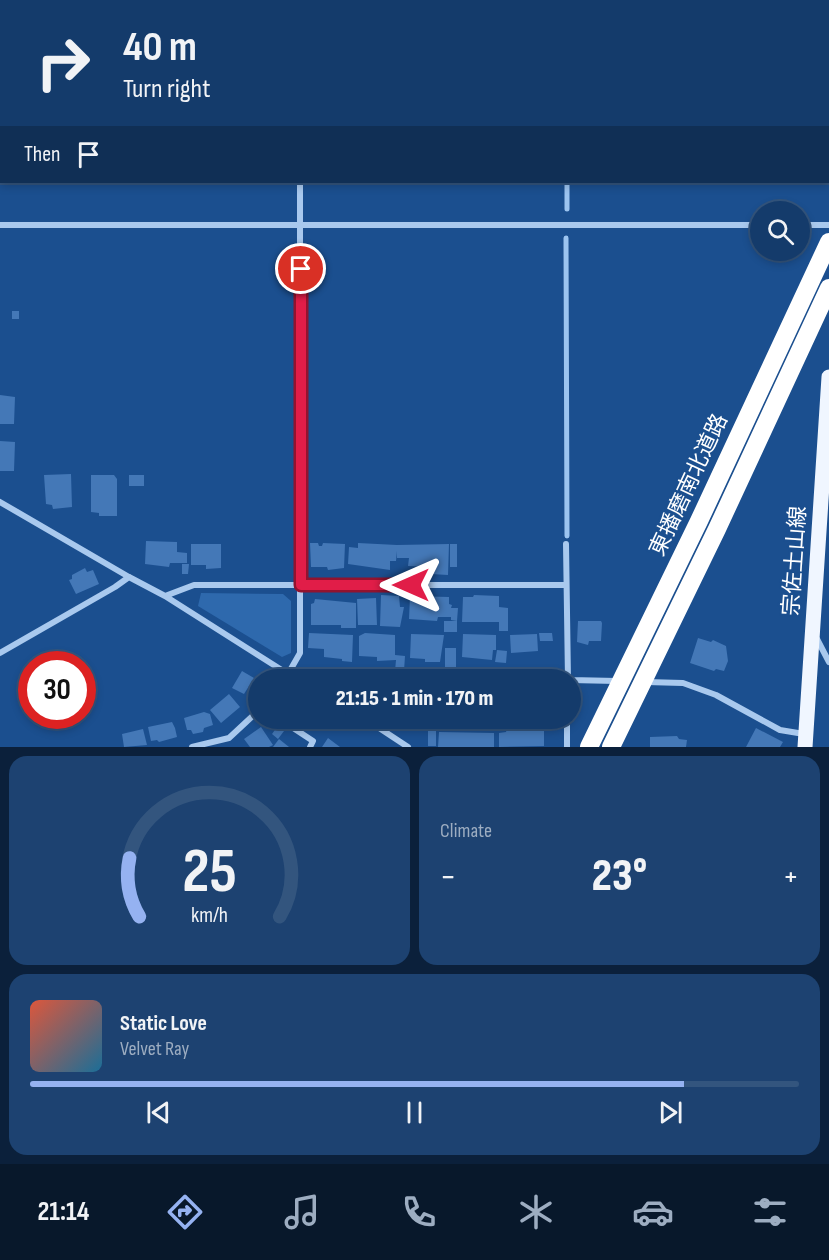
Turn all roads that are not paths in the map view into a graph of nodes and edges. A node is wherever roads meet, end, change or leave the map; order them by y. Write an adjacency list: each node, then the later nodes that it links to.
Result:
1 (300, 183): 2 (street)
2 (301, 224): 3 (street); 4 (street); 13 (street)
3 (0, 225)
4 (750, 225)
5 (810, 225): 6 (street)
6 (829, 225)
7 (829, 242): 34 (highway, 東播磨南北道路, bridge)
8 (829, 288): 35 (highway, 東播磨南北道路, bridge)
9 (829, 377): 16 (main road, 宗佐土山線)
10 (0, 502): 12 (street)
11 (566, 544): 14 (street)
12 (129, 577): 15 (street); 17 (street)
13 (301, 585): 14 (street); 15 (street); 20 (street)
14 (565, 585): 21 (street)
15 (165, 596): 19 (street)
16 (813, 632): 18 (street); 29 (main road, 宗佐土山線)
17 (0, 653)
18 (829, 662)
19 (280, 669)
20 (291, 669)
21 (569, 669)
22 (581, 680): 23 (street)
23 (627, 681)
24 (638, 682): 29 (street)
25 (248, 720): 30 (street)
26 (295, 729): 31 (street)
27 (381, 729): 32 (street)
28 (567, 729): 33 (street)
29 (805, 740)
30 (192, 747)
31 (310, 747)
32 (408, 747)
33 (567, 747)
34 (589, 747)
35 (611, 747)

